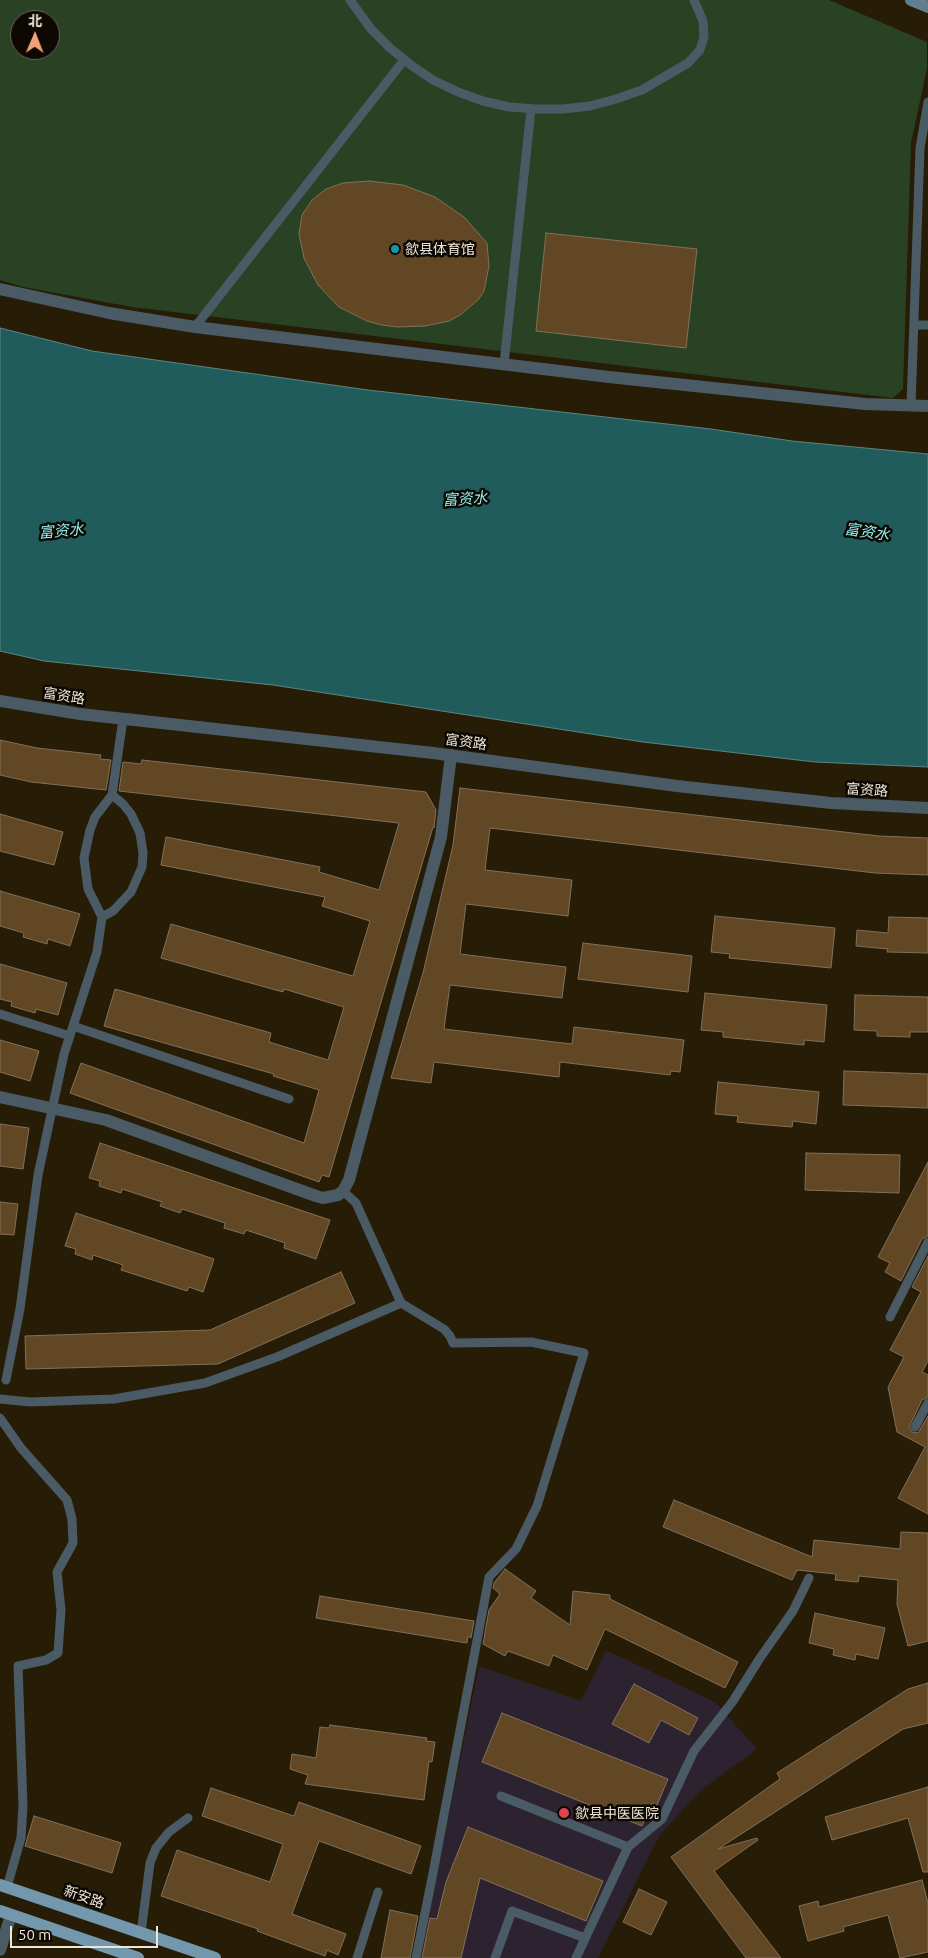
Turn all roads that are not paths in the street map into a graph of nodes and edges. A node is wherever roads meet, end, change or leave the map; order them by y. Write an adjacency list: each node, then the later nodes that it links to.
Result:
1 (350, 0): 5 (lane)
2 (694, 0): 7 (lane)
3 (911, 0): 4 (main road)
4 (928, 7)
5 (404, 60): 7 (lane); 11 (lane)
6 (928, 102): 9 (lane)
7 (531, 109): 12 (lane)
8 (0, 289): 11 (street)
9 (914, 325): 10 (lane); 13 (lane)
10 (928, 325)
11 (195, 327): 12 (street)
12 (504, 364): 13 (street)
13 (911, 405): 14 (street)
14 (928, 406)
15 (0, 701): 16 (street, 富资路)
16 (123, 719): 17 (street, 富资路); 18 (lane)
17 (451, 755): 19 (street, 富资路); 26 (street)
18 (112, 795): 20 (lane); 20 (lane)
19 (928, 808)
20 (102, 917): 22 (lane)
21 (0, 1014): 22 (lane)
22 (71, 1031): 24 (lane); 25 (lane)
23 (0, 1097): 25 (street)
24 (289, 1099)
25 (52, 1109): 26 (street); 30 (lane)
26 (343, 1191): 28 (lane)
27 (928, 1242): 29 (lane)
28 (401, 1303): 31 (lane); 48 (lane)
29 (890, 1317)
30 (6, 1380)
31 (0, 1399)
32 (928, 1403): 34 (lane)
33 (0, 1418): 39 (lane)
34 (915, 1428)
35 (809, 1578): 38 (lane)
36 (501, 1796): 38 (lane)
37 (188, 1818): 42 (lane)
38 (628, 1847): 43 (lane)
39 (4, 1886): 42 (main road, 新安路)
40 (378, 1892): 47 (lane)
41 (6, 1913): 44 (street); 45 (main road)
42 (141, 1933): 46 (main road, 新安路)
43 (586, 1938): 49 (lane); 50 (lane)
44 (0, 1950)
45 (138, 1958)
46 (215, 1958)
47 (357, 1958)
48 (416, 1958)
49 (495, 1958)
50 (576, 1958)

